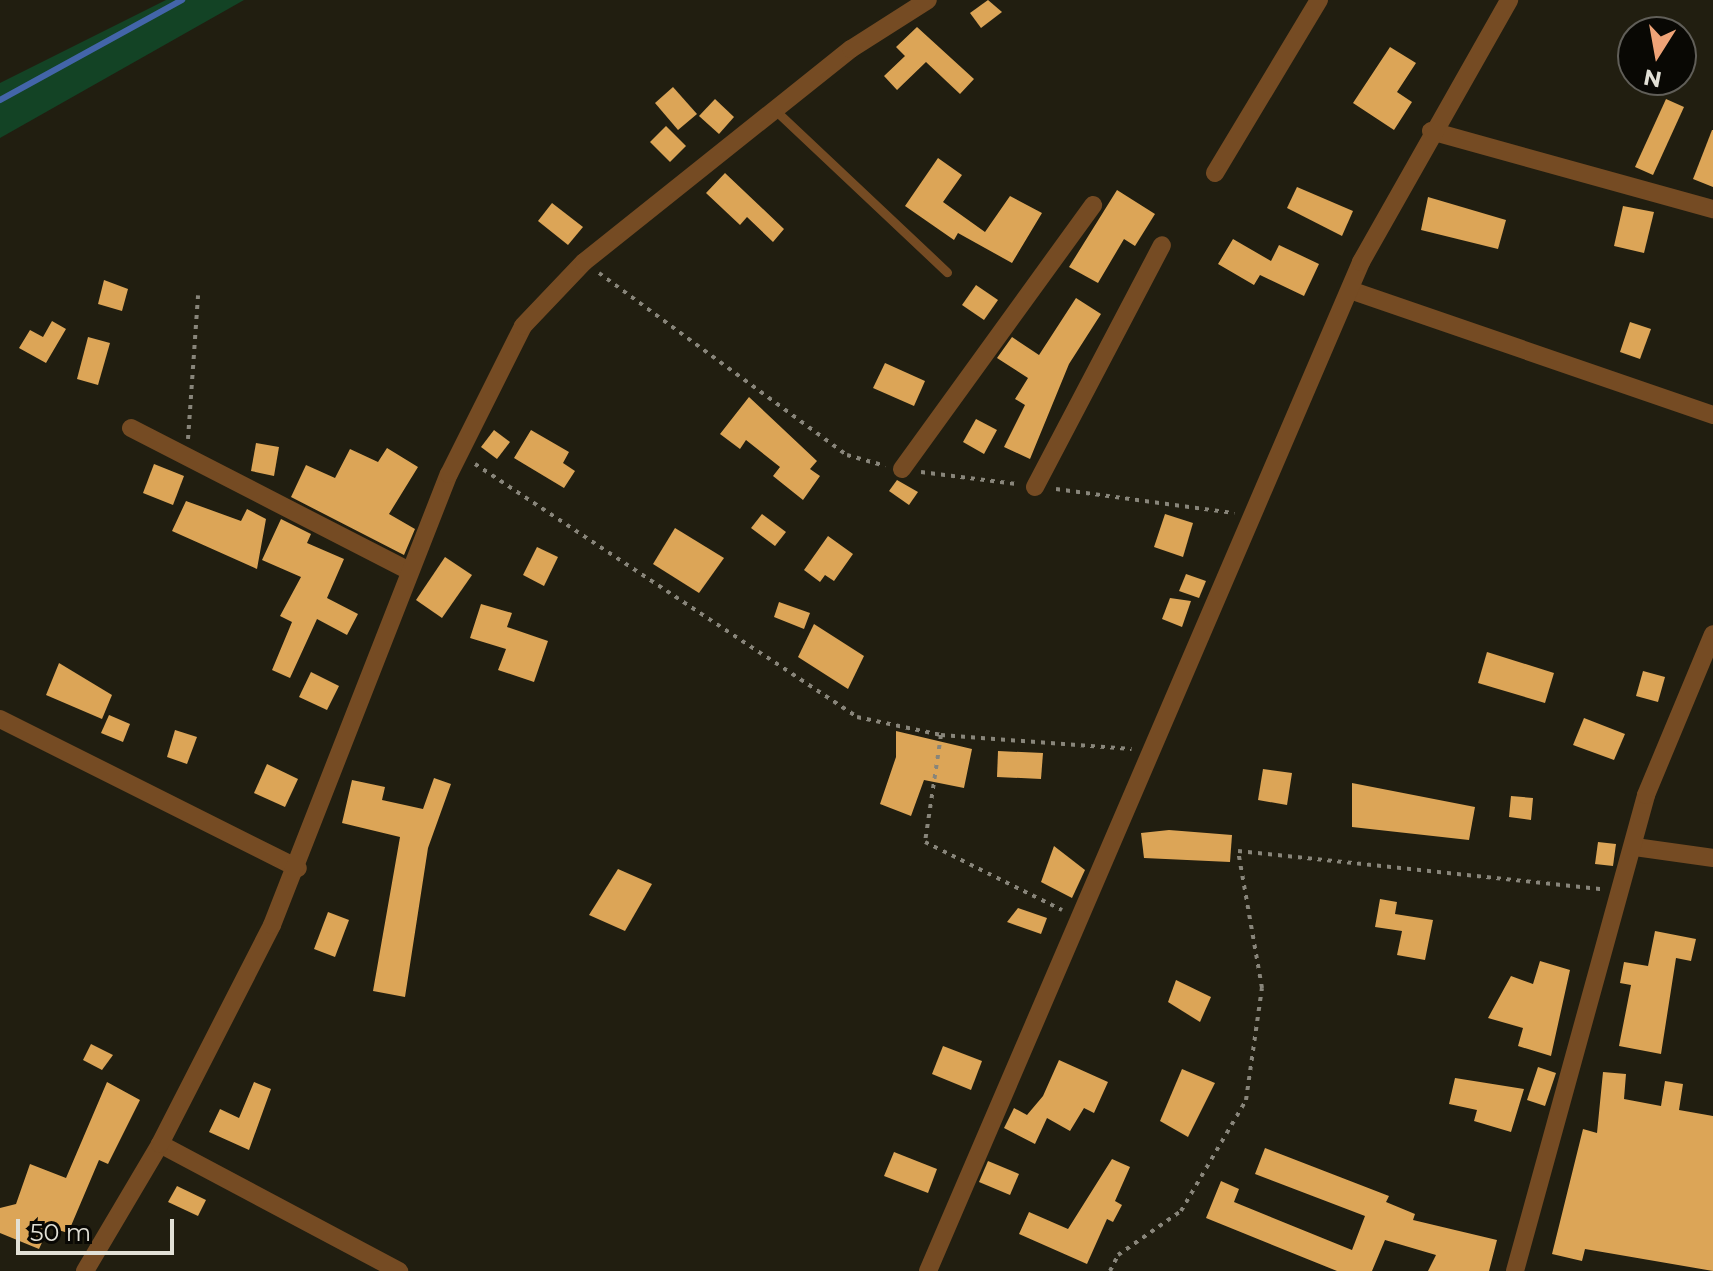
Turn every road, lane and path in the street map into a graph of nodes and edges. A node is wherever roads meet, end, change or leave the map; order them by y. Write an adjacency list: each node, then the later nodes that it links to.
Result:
1 (928, 0): 4 (street)
2 (1319, 0): 6 (street)
3 (1509, 0): 5 (street)
4 (776, 111): 10 (street); 11 (lane)
5 (1431, 131): 8 (street); 12 (street)
6 (1215, 173)
7 (1093, 205): 18 (street)
8 (1713, 209)
9 (1162, 245): 19 (street)
10 (584, 262): 16 (street); 18 (path)
11 (947, 272)
12 (1350, 290): 14 (street); 20 (street)
13 (198, 295): 17 (path)
14 (1713, 415)
15 (131, 428): 17 (street)
16 (459, 454): 21 (street); 24 (path)
17 (187, 457): 21 (street)
18 (902, 469): 19 (path)
19 (1035, 487): 20 (path)
20 (1253, 515): 25 (street)
21 (409, 571): 28 (street)
22 (1713, 634): 26 (street)
23 (0, 719): 28 (street)
24 (941, 735): 25 (path); 30 (path)
25 (1155, 751): 30 (street)
26 (1635, 847): 27 (street); 29 (street)
27 (1713, 858)
28 (298, 868): 31 (street)
29 (1621, 891): 35 (path); 36 (street)
30 (1082, 920): 34 (street)
31 (160, 1144): 32 (street); 33 (street)
32 (85, 1271)
33 (399, 1271)
34 (928, 1271)
35 (1110, 1271)
36 (1515, 1271)

